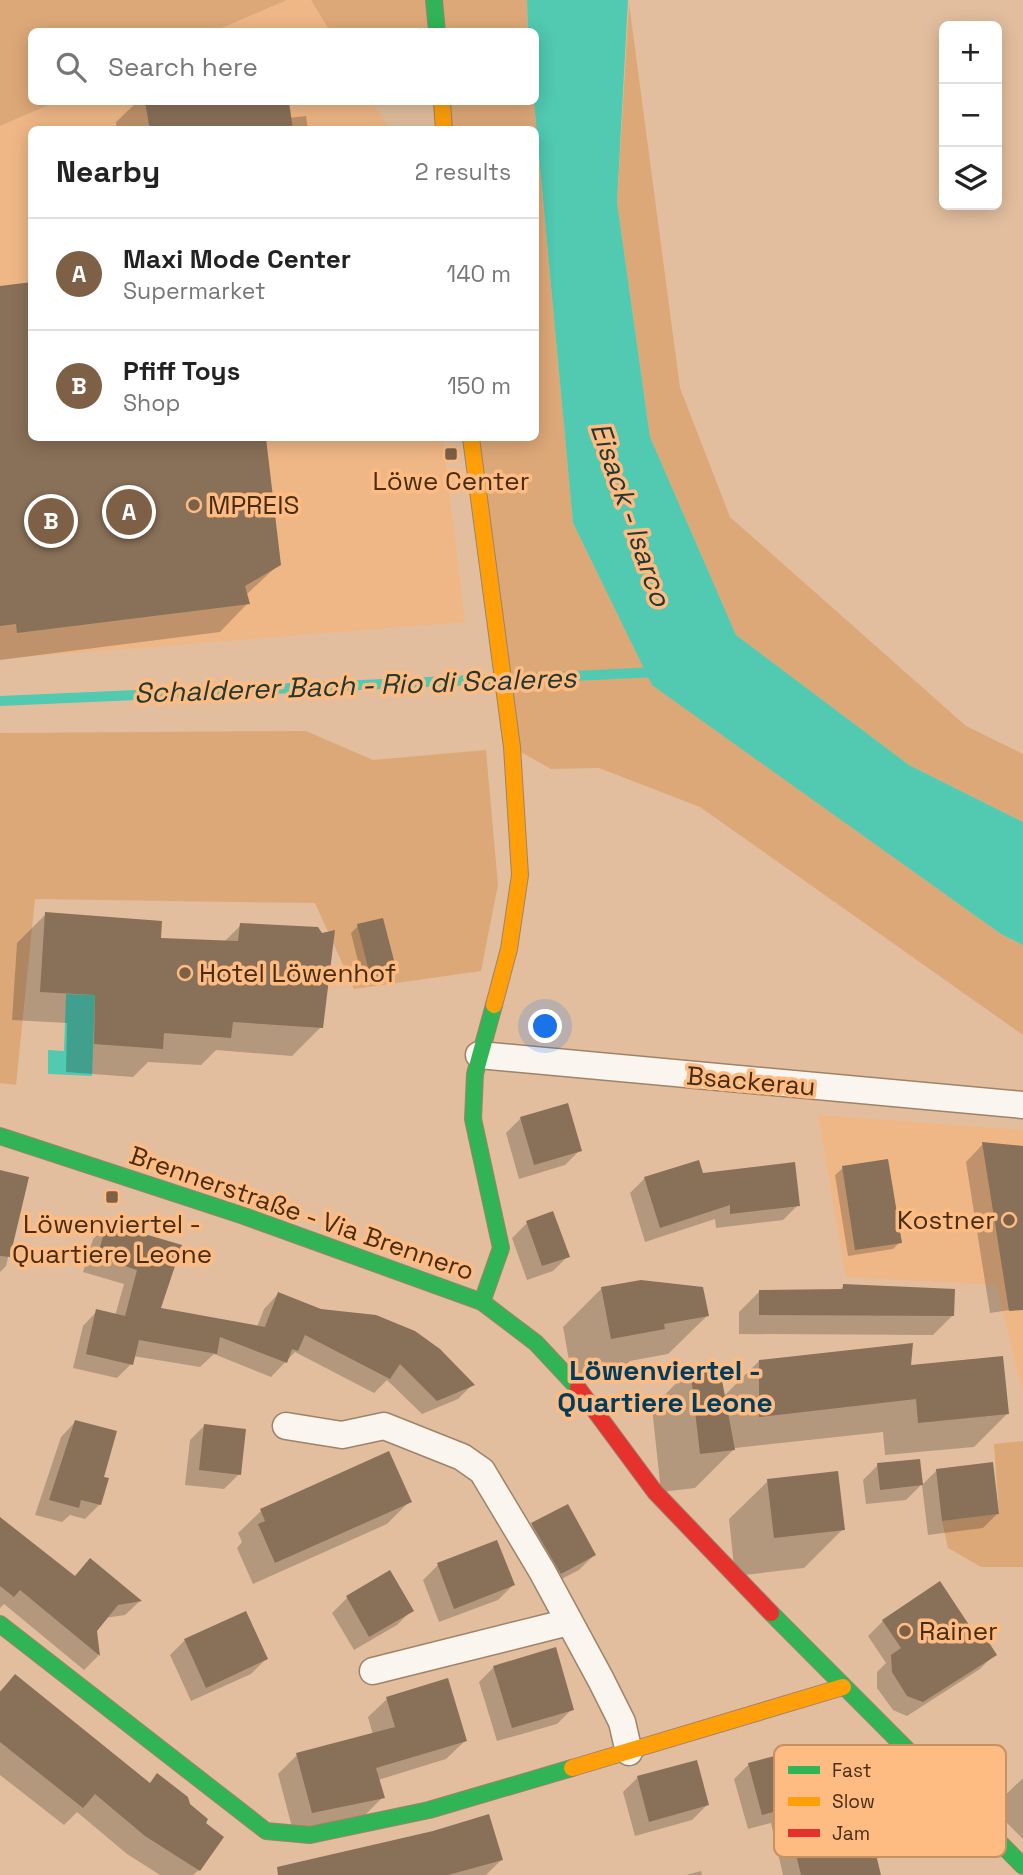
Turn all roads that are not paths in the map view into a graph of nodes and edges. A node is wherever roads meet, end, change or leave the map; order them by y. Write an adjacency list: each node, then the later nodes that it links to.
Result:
1 (435, 0): 2 (street)
2 (437, 28)
3 (442, 105): 4 (street)
4 (444, 126)
5 (471, 441): 6 (street)
6 (479, 1055): 7 (street, Bsackerau); 9 (street)
7 (1023, 1105)
8 (0, 1136): 9 (street, Brennerstraße - Via Brennero)
9 (482, 1302): 14 (street, Brennerstraße - Via Brennero)
10 (286, 1426): 11 (street)
11 (569, 1622): 13 (street); 16 (street)
12 (0, 1625): 16 (street)
13 (373, 1671)
14 (843, 1687): 15 (street, Brennerstraße - Via Brennero); 16 (street)
15 (901, 1745)
16 (629, 1752)
17 (1006, 1849): 18 (street, Brennerstraße - Via Brennero)
18 (1023, 1866)

